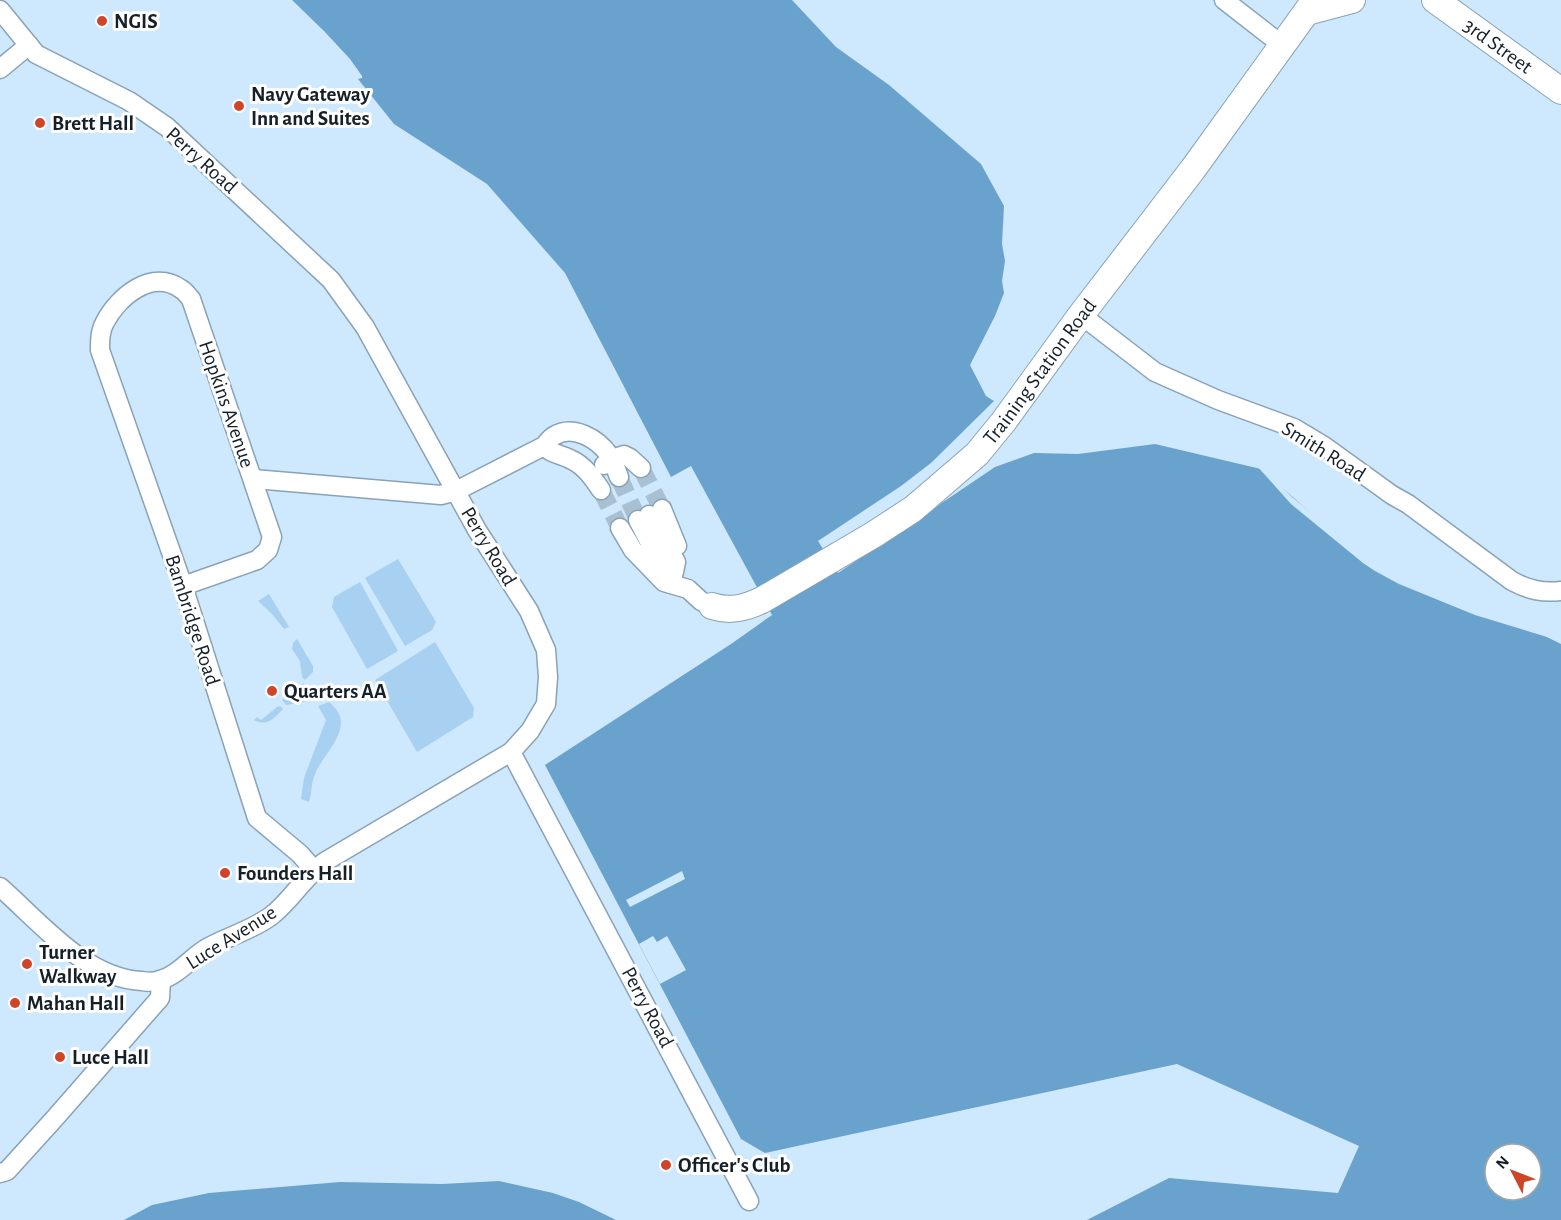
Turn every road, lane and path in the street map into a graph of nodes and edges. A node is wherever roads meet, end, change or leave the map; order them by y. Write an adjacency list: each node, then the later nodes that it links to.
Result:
1 (1224, 0): 7 (street)
2 (1352, 0): 4 (street)
3 (1431, 1): 9 (street, 3rd Street)
4 (1311, 6): 7 (street, Training Station Road)
5 (0, 10): 6 (street, Perry Road)
6 (29, 45): 8 (street); 18 (street, Perry Road)
7 (1282, 45): 10 (street, Training Station Road)
8 (0, 69)
9 (1561, 91)
10 (1081, 315): 22 (street, Smith Road); 23 (street, Training Station Road)
11 (100, 350): 16 (street, Hopkins Avenue); 21 (street, Bambridge Road)
12 (544, 446): 13 (street); 15 (street); 18 (street)
13 (612, 459): 14 (street); 15 (street)
14 (629, 473)
15 (591, 475): 17 (street)
16 (253, 479): 18 (street, Hopkins Avenue); 21 (street)
17 (601, 490)
18 (456, 491): 24 (street, Perry Road)
19 (648, 518): 20 (street, Training Station Road); 20 (street); 20 (street, Training Station Road)
20 (673, 574): 23 (street, Training Station Road)
21 (183, 586): 25 (street, Bambridge Road)
22 (1561, 591)
23 (712, 606)
24 (511, 752): 25 (street, Luce Avenue); 29 (street, Perry Road)
25 (314, 870): 27 (street, Luce Avenue)
26 (0, 887): 27 (street)
27 (161, 980): 28 (street, Luce Avenue)
28 (0, 1173)
29 (749, 1201)

